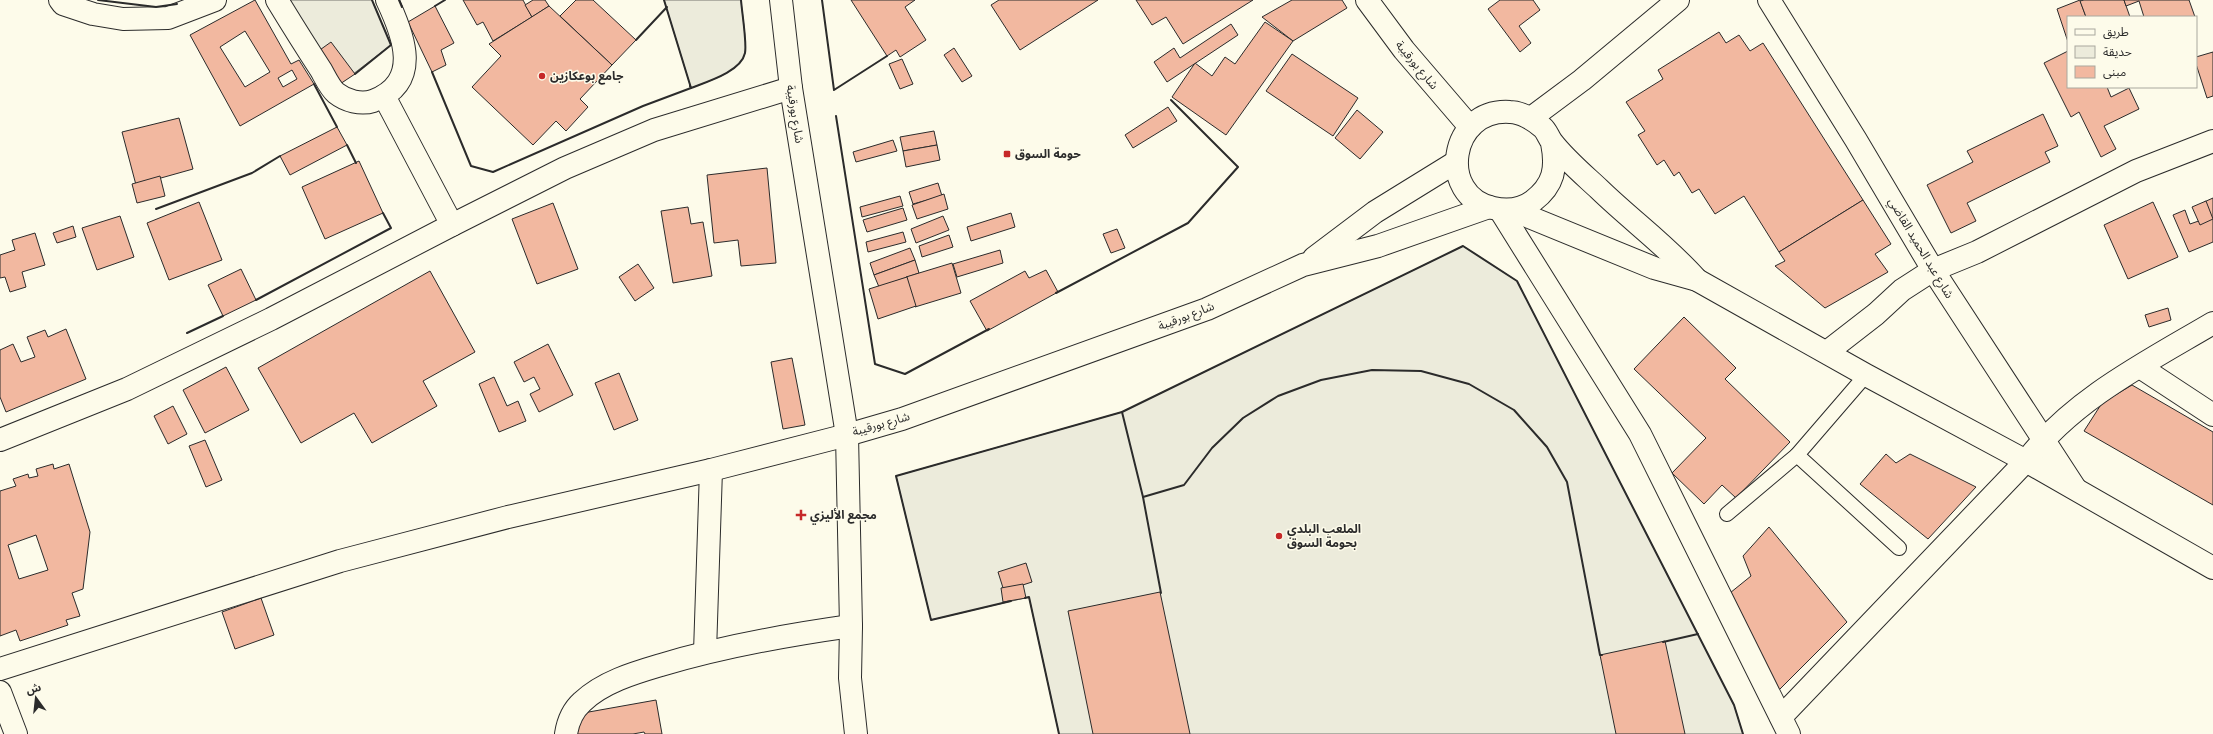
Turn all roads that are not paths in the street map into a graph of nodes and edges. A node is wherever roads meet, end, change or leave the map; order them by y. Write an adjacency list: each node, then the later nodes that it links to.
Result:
1 (60, 0): 2 (street)
2 (214, 0)
3 (277, 0): 10 (street)
4 (387, 0): 10 (street)
5 (781, 0): 9 (street, شارع بورقيبة)
6 (1367, 0): 12 (street, شارع بورقيبة)
7 (1678, 0): 11 (street)
8 (1769, 0): 19 (street, شارع عبد الحميد القاضي)
9 (791, 88): 17 (street); 26 (street, شارع بورقيبة)
10 (384, 96): 17 (street)
11 (1531, 118): 12 (street); 14 (street)
12 (1470, 127): 15 (street)
13 (2213, 140): 19 (street)
14 (1552, 143): 16 (street); 20 (street)
15 (1456, 162): 16 (street); 18 (street, شارع بورقيبة)
16 (1500, 209): 18 (street, شارع بورقيبة); 20 (street); 40 (street)
17 (452, 224): 28 (street)
18 (1303, 265): 26 (street, شارع بورقيبة)
19 (1933, 270): 22 (street); 27 (street, شارع عبد الحميد القاضي)
20 (1696, 280): 22 (street)
21 (2213, 322): 23 (street)
22 (1827, 352): 24 (street)
23 (2140, 367): 25 (street); 27 (street)
24 (1866, 375): 29 (lane); 30 (street)
25 (2213, 415)
26 (847, 434): 31 (street); 36 (street)
27 (2042, 439): 30 (street); 32 (street, شارع عبد الحميد القاضي)
28 (0, 440)
29 (1797, 454): 33 (lane); 34 (lane)
30 (2026, 461): 32 (street); 40 (street)
31 (711, 470): 37 (street); 38 (street)
32 (2078, 492): 35 (street)
33 (1727, 514)
34 (1899, 548)
35 (2213, 568)
36 (851, 626): 37 (street); 43 (street)
37 (705, 652): 42 (street)
38 (0, 669)
39 (0, 692): 41 (street)
40 (1785, 725)
41 (16, 734)
42 (566, 734)
43 (856, 734)

